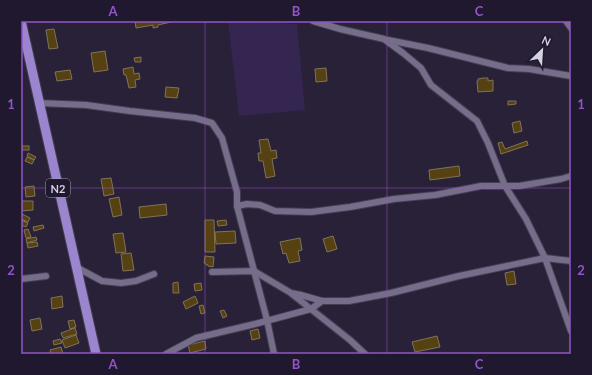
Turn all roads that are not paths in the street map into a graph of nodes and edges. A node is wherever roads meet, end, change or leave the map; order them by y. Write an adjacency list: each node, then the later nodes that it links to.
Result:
1 (21, 21): 7 (highway, N2)
2 (313, 21): 5 (street)
3 (566, 21): 4 (street)
4 (571, 28)
5 (384, 39): 6 (street); 9 (street)
6 (571, 76)
7 (39, 103): 10 (street); 13 (highway, N2)
8 (571, 176): 9 (street)
9 (505, 186): 10 (street); 11 (street)
10 (237, 206): 14 (street)
11 (545, 258): 12 (street); 20 (street); 23 (street)
12 (571, 261)
13 (76, 268): 16 (street); 24 (highway, N2)
14 (254, 271): 15 (street); 19 (street); 22 (street)
15 (212, 272)
16 (154, 274)
17 (46, 276): 18 (street)
18 (21, 279)
19 (291, 293): 20 (street); 21 (street)
20 (322, 301): 21 (street)
21 (311, 308): 22 (street); 27 (street)
22 (267, 320): 25 (street); 26 (street)
23 (571, 331)
24 (96, 354)
25 (166, 354)
26 (274, 354)
27 (365, 354)

